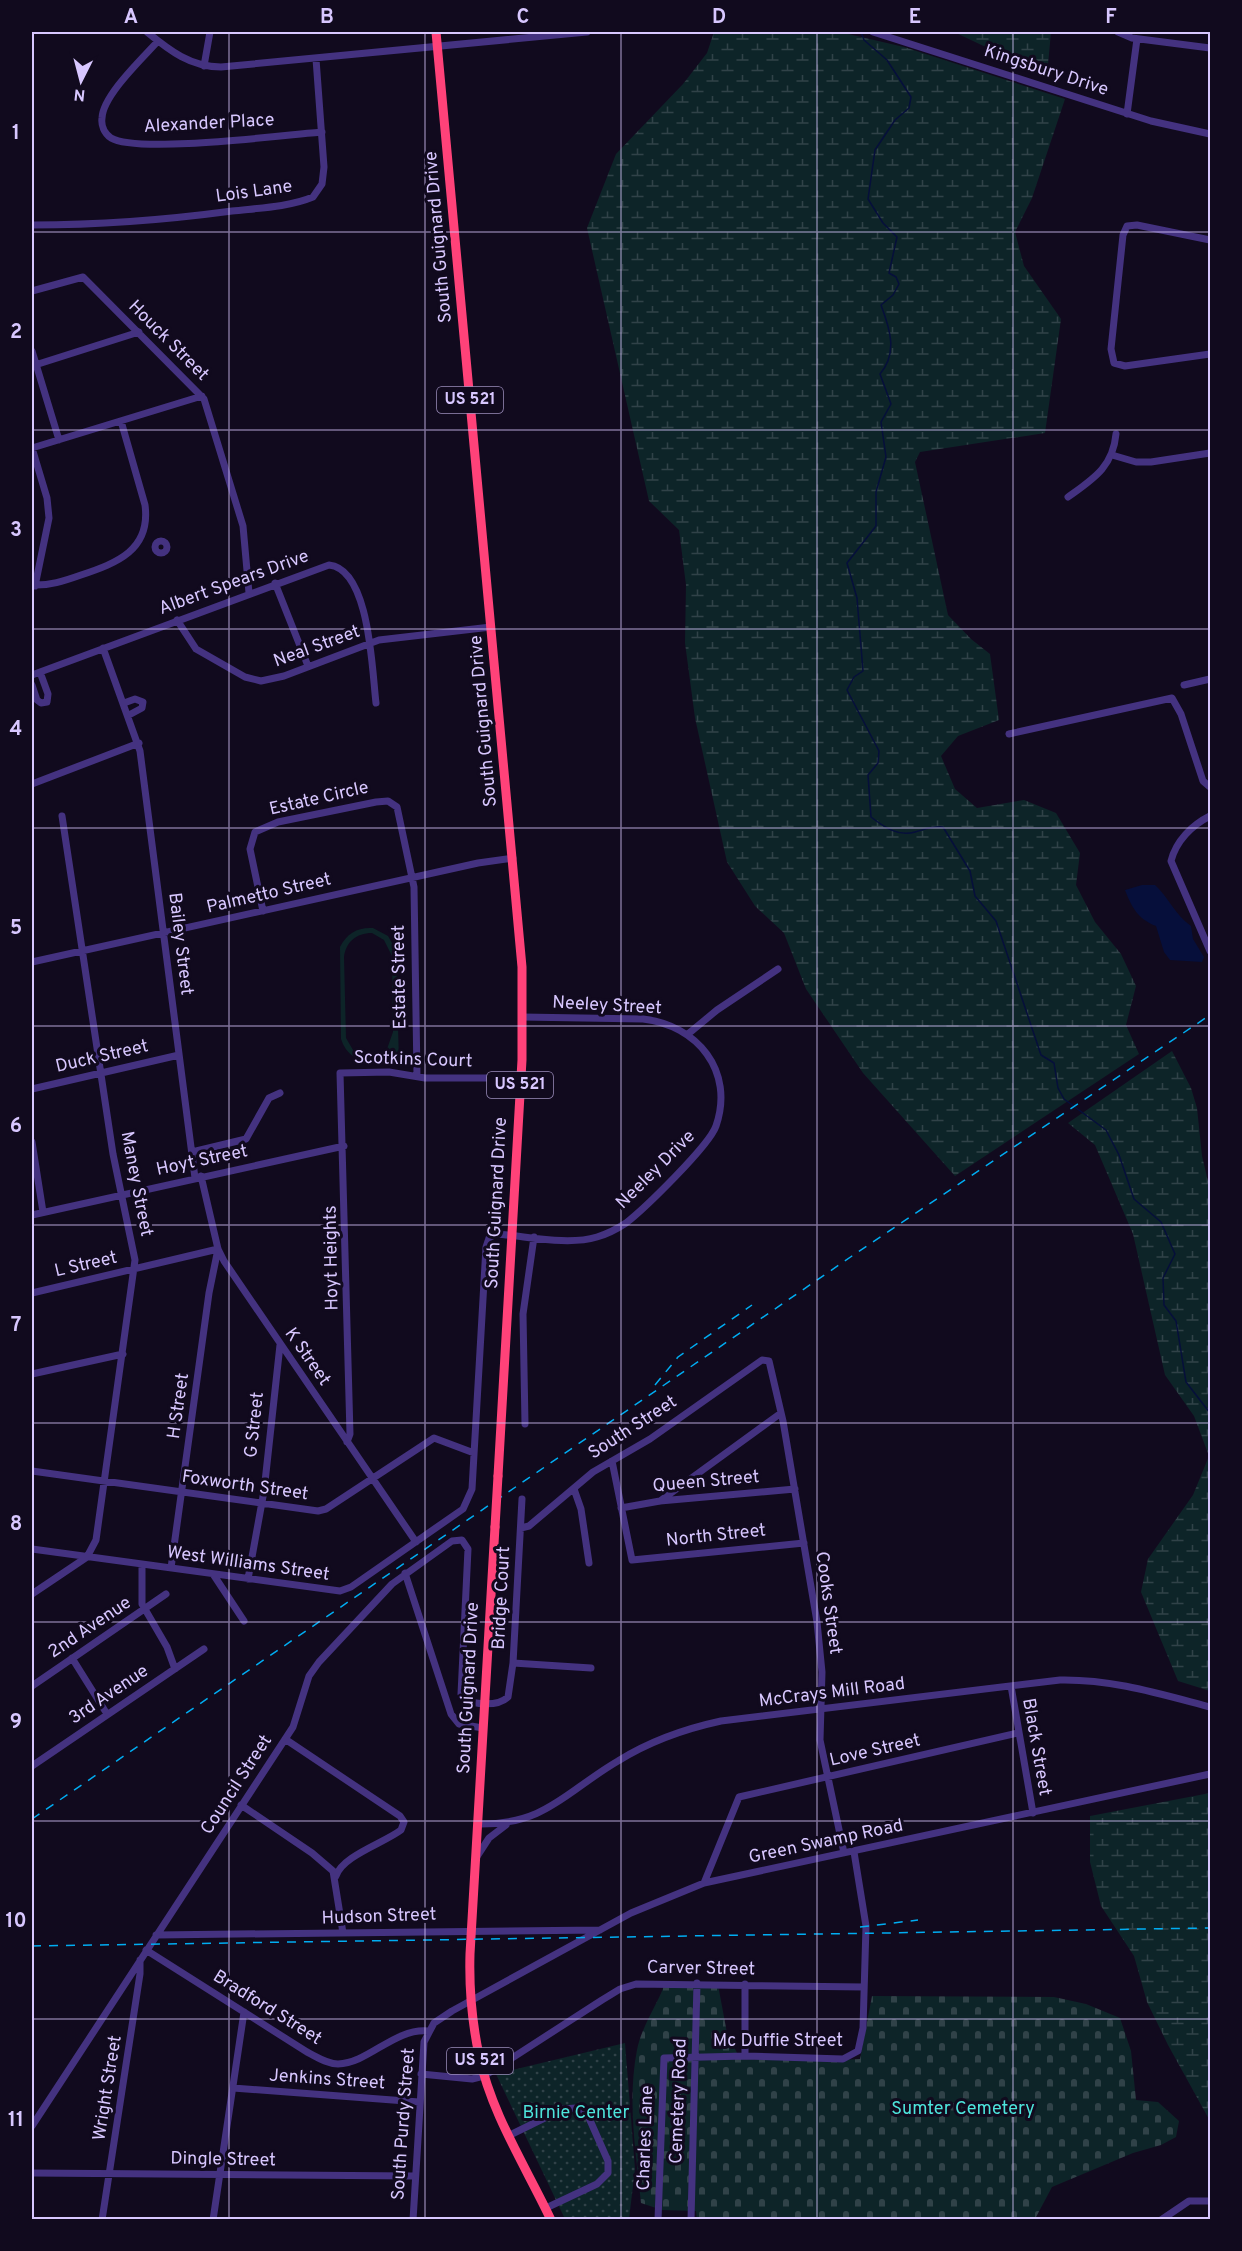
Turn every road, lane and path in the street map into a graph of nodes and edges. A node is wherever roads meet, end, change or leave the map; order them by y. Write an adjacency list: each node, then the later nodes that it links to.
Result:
1 (147, 32): 9 (street)
2 (210, 32): 13 (street)
3 (436, 32): 10 (highway, South Guignard Drive / US 521)
4 (587, 32): 7 (street)
5 (873, 32): 14 (street, Kingsbury Drive)
6 (1118, 32): 8 (street)
7 (555, 33): 10 (street)
8 (1137, 39): 11 (street); 14 (street)
9 (158, 41): 13 (street); 15 (street, Alexander Place)
10 (438, 47): 12 (street); 38 (highway, South Guignard Drive / US 521)
11 (1210, 48)
12 (316, 59): 13 (street); 15 (street, Lois Lane)
13 (204, 66)
14 (1127, 114): 16 (street, Kingsbury Drive)
15 (321, 132): 17 (street, Lois Lane)
16 (1210, 134)
17 (32, 225)
18 (1210, 240): 22 (street)
19 (32, 291): 20 (street, Houck Street)
20 (139, 332): 23 (street); 24 (street, Houck Street)
21 (32, 351): 23 (street)
22 (1210, 354)
23 (34, 366): 27 (street)
24 (202, 396): 25 (street); 36 (street, Houck Street)
25 (121, 421): 27 (street); 32 (street)
26 (1116, 434): 30 (street)
27 (59, 440): 28 (street)
28 (32, 448): 35 (street)
29 (1210, 453): 30 (street)
30 (1112, 455): 31 (street)
31 (1068, 497)
32 (141, 537): 33 (street); 35 (street)
33 (156, 544)
34 (275, 583): 36 (street, Albert Spears Drive); 39 (street, Albert Spears Drive); 41 (street)
35 (33, 586)
36 (249, 593): 37 (street, Albert Spears Drive)
37 (177, 620): 40 (street, Albert Spears Drive); 41 (street, Neal Street)
38 (491, 627): 39 (street, Neal Street); 56 (highway, South Guignard Drive / US 521)
39 (369, 644): 41 (street, Neal Street); 48 (street, Albert Spears Drive)
40 (103, 648): 42 (street, Albert Spears Drive); 47 (street, Bailey Street)
41 (308, 666)
42 (40, 672): 43 (street, Albert Spears Drive); 45 (street)
43 (32, 675)
44 (1210, 679): 46 (street)
45 (32, 685)
46 (1184, 685)
47 (124, 702): 49 (street, Bailey Street); 49 (street)
48 (376, 702)
49 (129, 715): 51 (street, Bailey Street)
50 (1009, 734): 53 (street)
51 (139, 742): 52 (street); 59 (street, Bailey Street)
52 (32, 784)
53 (1210, 787)
54 (62, 816): 60 (street, Maney Street)
55 (1210, 816): 61 (street)
56 (513, 858): 57 (street, Palmetto Street); 64 (highway, South Guignard Drive / US 521)
57 (412, 878): 58 (street, Palmetto Street); 58 (street, Estate Circle); 69 (street, Estate Street)
58 (263, 911): 59 (street, Palmetto Street)
59 (164, 933): 60 (street, Palmetto Street); 66 (street, Bailey Street)
60 (83, 951): 62 (street, Palmetto Street); 67 (street, Maney Street)
61 (1210, 951)
62 (32, 962)
63 (778, 969): 65 (street)
64 (522, 1017): 65 (street, Neeley Street); 70 (highway, South Guignard Drive / US 521)
65 (688, 1034): 81 (street, Neeley Drive)
66 (180, 1055): 67 (street, Duck Street); 75 (street, Bailey Street)
67 (101, 1073): 71 (street, Duck Street); 77 (street, Maney Street)
68 (340, 1073): 69 (street, Scotkins Court); 74 (street, Hoyt Heights)
69 (417, 1076): 70 (street, Scotkins Court)
70 (521, 1078): 80 (highway, South Guignard Drive / US 521)
71 (32, 1089)
72 (280, 1093): 75 (street)
73 (32, 1142): 78 (street)
74 (344, 1146): 76 (street, Hoyt Street); 91 (street, Hoyt Heights)
75 (192, 1152): 76 (street, Bailey Street)
76 (198, 1177): 77 (street, Hoyt Street); 82 (street, K Street)
77 (121, 1194): 78 (street, Hoyt Street); 83 (street, Maney Street)
78 (43, 1212): 79 (street, Hoyt Street)
79 (32, 1215)
80 (511, 1235): 81 (street, Neeley Drive); 92 (street, West Williams Street); 126 (highway, South Guignard Drive / US 521, bridge)
81 (534, 1237): 90 (street)
82 (218, 1249): 83 (street, L Street); 85 (street, K Street); 99 (street, H Street)
83 (135, 1269): 84 (street, L Street); 86 (street, Maney Street)
84 (32, 1293)
85 (280, 1345): 91 (street, K Street); 102 (street, G Street)
86 (123, 1354): 88 (street); 96 (street, Maney Street)
87 (766, 1359): 89 (street, Cooks Street); 93 (street, South Street)
88 (32, 1374)
89 (781, 1413): 98 (street, Cooks Street); 101 (street)
90 (525, 1425)
91 (348, 1442): 95 (street, K Street)
92 (474, 1453): 95 (street, Foxworth Street); 105 (street, West Williams Street)
93 (612, 1461): 97 (street, South Street); 103 (street)
94 (32, 1471): 96 (street, Foxworth Street)
95 (373, 1479): 102 (street, Foxworth Street); 105 (street, K Street)
96 (105, 1481): 99 (street, Foxworth Street); 108 (street, Maney Street)
97 (574, 1489): 104 (street, South Street); 109 (street)
98 (795, 1489): 101 (street, Queen Street); 106 (street, Cooks Street)
99 (182, 1493): 102 (street, Foxworth Street); 111 (street, H Street)
100 (522, 1499): 104 (street, Bridge Court)
101 (660, 1501): 103 (street, Queen Street)
102 (261, 1505): 114 (street, G Street)
103 (621, 1508): 106 (street, North Street)
104 (521, 1528): 121 (street, Bridge Court)
105 (416, 1542): 114 (street, West Williams Street)
106 (804, 1543): 128 (street, Cooks Street)
107 (32, 1549): 108 (street, West Williams Street)
108 (87, 1557): 110 (street, West Williams Street); 115 (street)
109 (589, 1563)
110 (142, 1564): 111 (street, West Williams Street); 117 (street)
111 (171, 1568): 113 (street, West Williams Street)
112 (405, 1573): 126 (street, Council Street); 130 (street); 132 (street, Council Street)
113 (213, 1574): 114 (street, West Williams Street); 118 (street)
114 (248, 1579)
115 (32, 1592)
116 (166, 1594): 117 (street, 2nd Avenue)
117 (144, 1609): 120 (street, 2nd Avenue); 123 (street)
118 (244, 1621)
119 (204, 1649): 123 (street, 3rd Avenue)
120 (72, 1658): 124 (street, 2nd Avenue); 129 (street)
121 (513, 1663): 122 (street, Bridge Court); 126 (street)
122 (591, 1668)
123 (175, 1669): 129 (street, 3rd Avenue)
124 (32, 1686)
125 (1011, 1686): 127 (street, McCrays Mill Road); 128 (street, McCrays Mill Road); 131 (street, Black Street)
126 (484, 1702): 130 (highway, South Guignard Drive / US 521)
127 (1210, 1707)
128 (820, 1709): 135 (street, Cooks Street); 138 (street, McCrays Mill Road)
129 (107, 1714): 133 (street, 3rd Avenue)
130 (483, 1728): 139 (highway, South Guignard Drive / US 521)
131 (1018, 1733): 135 (street, Love Street); 137 (street, Black Street)
132 (285, 1739): 136 (street, Council Street); 143 (street)
133 (32, 1766)
134 (1210, 1774): 137 (street, Green Swamp Road)
135 (827, 1777): 141 (street, Cooks Street); 144 (street, Love Street)
136 (241, 1805): 143 (street); 148 (street, Council Street)
137 (1033, 1813): 140 (street, Green Swamp Road)
138 (508, 1823): 139 (street, McCrays Mill Road); 142 (street)
139 (478, 1824): 142 (highway, South Guignard Drive / US 521)
140 (854, 1852): 141 (street, Green Swamp Road); 153 (street)
141 (844, 1853): 144 (street, Green Swamp Road)
142 (476, 1858): 145 (highway, South Guignard Drive / US 521)
143 (336, 1876): 147 (street)
144 (704, 1883): 146 (street, Green Swamp Road)
145 (472, 1929): 146 (street, Hudson Street); 147 (street, Hudson Street); 154 (highway, South Guignard Drive / US 521)
146 (603, 1930): 154 (street, Green Swamp Road)
147 (343, 1933): 148 (street, Hudson Street)
148 (156, 1935): 149 (street, Council Street)
149 (146, 1950): 150 (street, Council Street); 155 (street, Bradford Street)
150 (140, 1960): 164 (street, Council Street); 167 (street, Wright Street)
151 (697, 1983): 152 (street, Carver Street); 158 (street, Cemetery Road); 161 (street, Carver Street)
152 (746, 1984): 153 (street, Carver Street); 157 (street)
153 (864, 1987): 157 (street, Mc Duffie Street)
154 (471, 2002): 156 (street, Bradford Street); 161 (highway, South Guignard Drive / US 521)
155 (244, 2012): 156 (street, Bradford Street); 162 (street)
156 (428, 2031): 160 (street, South Purdy Street)
157 (745, 2056): 158 (street, Mc Duffie Street)
158 (695, 2057): 159 (street, Mc Duffie Street); 177 (street, Cemetery Road)
159 (664, 2058): 176 (street, Charles Lane)
160 (421, 2074): 161 (street); 163 (street, South Purdy Street)
161 (484, 2076): 165 (highway, South Guignard Drive / US 521)
162 (233, 2088): 163 (street, Jenkins Street); 168 (street)
163 (419, 2102): 169 (street, South Purdy Street)
164 (32, 2126)
165 (510, 2135): 171 (highway, South Guignard Drive / US 521); 171 (street)
166 (32, 2173): 167 (street, Dingle Street)
167 (109, 2174): 168 (street, Dingle Street); 172 (street, Wright Street)
168 (219, 2174): 169 (street, Dingle Street); 173 (street)
169 (414, 2176): 174 (street, South Purdy Street)
170 (1210, 2201): 178 (street)
171 (546, 2208): 175 (highway, South Guignard Drive / US 521)
172 (102, 2220)
173 (213, 2220)
174 (413, 2220)
175 (551, 2220)
176 (658, 2220)
177 (691, 2220)
178 (1161, 2220)

